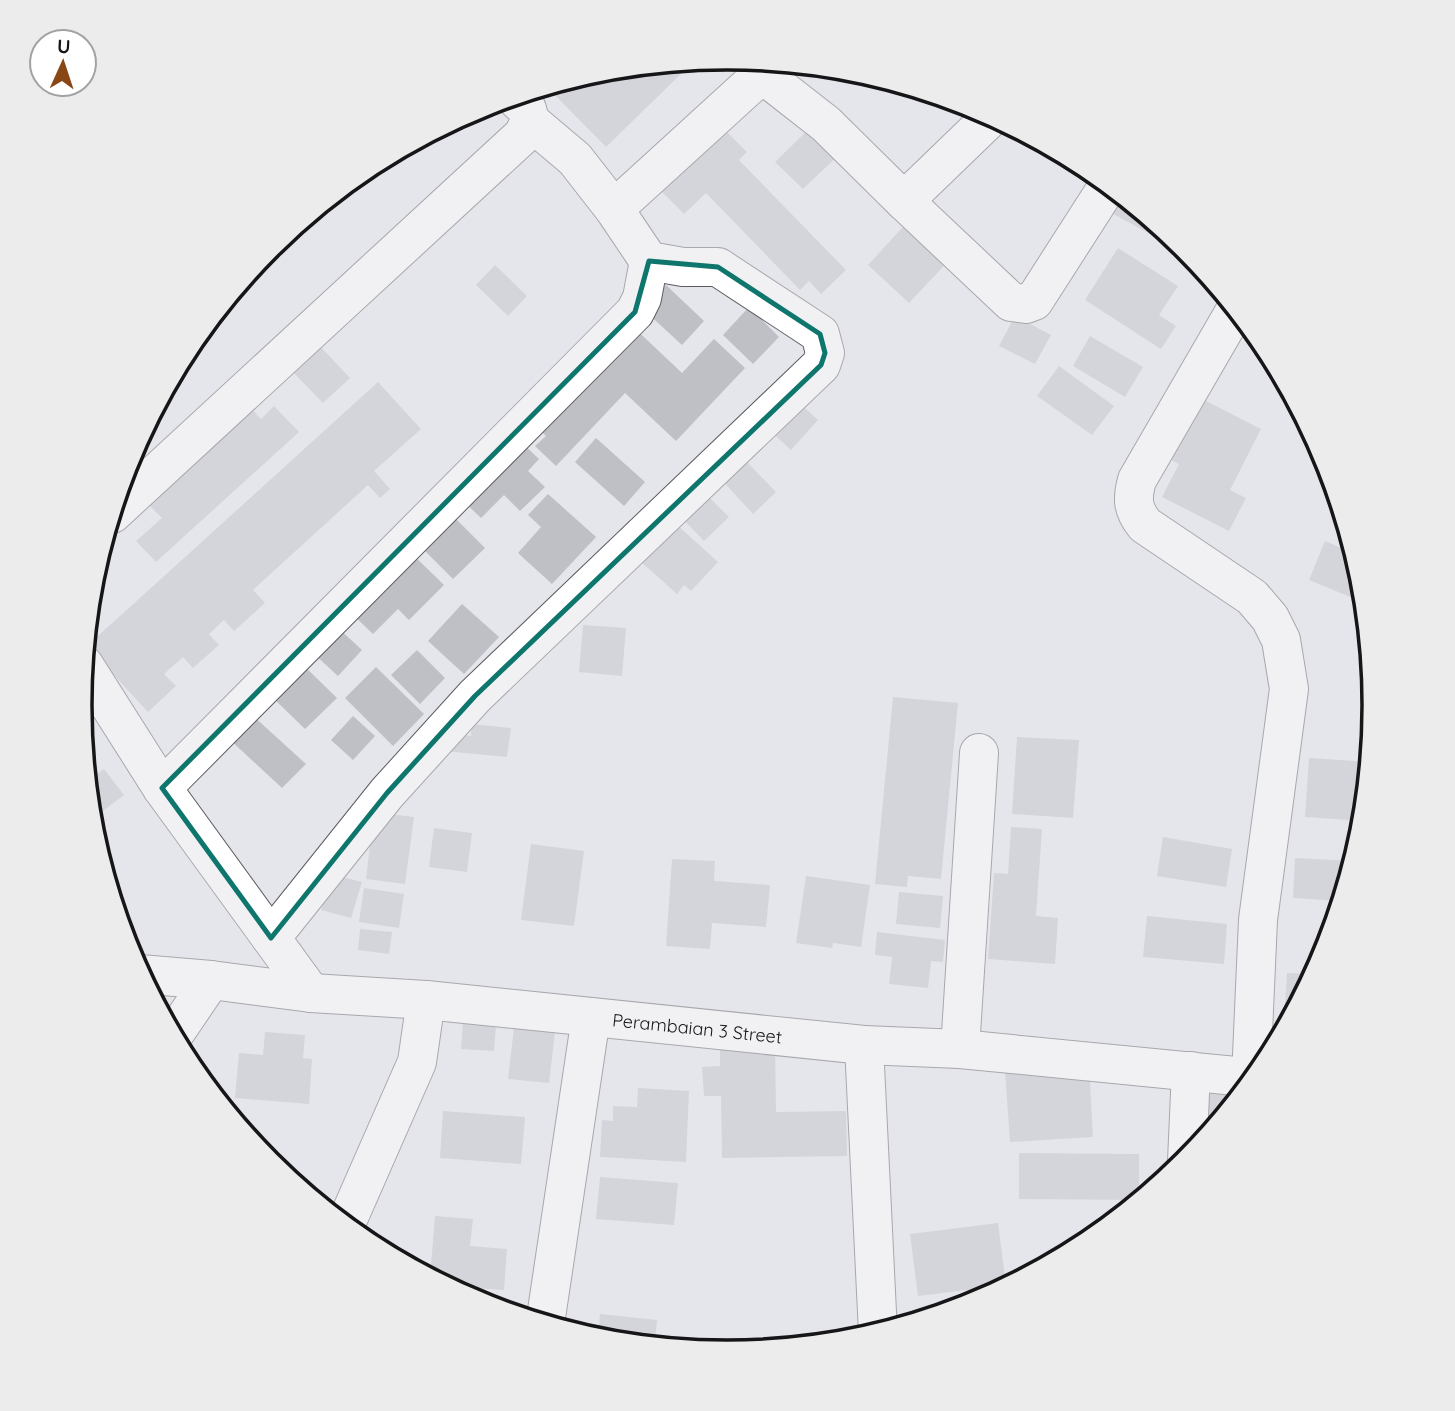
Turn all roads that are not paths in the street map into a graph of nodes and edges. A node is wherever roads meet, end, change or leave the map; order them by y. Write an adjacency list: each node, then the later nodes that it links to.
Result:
1 (764, 71): 7 (street)
2 (770, 71): 6 (street)
3 (522, 109): 7 (street); 10 (street)
4 (984, 124): 6 (street)
5 (1103, 193): 6 (street)
6 (904, 201)
7 (614, 209): 8 (street)
8 (649, 261): 13 (street); 14 (street)
9 (1231, 318): 23 (street)
10 (126, 501)
11 (93, 679): 13 (street)
12 (979, 753): 22 (street)
13 (162, 788): 14 (street)
14 (271, 938): 17 (street)
15 (152, 975): 16 (street, Perambaian 3 Street)
16 (212, 980): 17 (street, Perambaian 3 Street); 20 (street)
17 (311, 993): 18 (street, Perambaian 3 Street)
18 (426, 1000): 19 (street, Perambaian 3 Street); 27 (street)
19 (591, 1017): 21 (street, Perambaian 3 Street); 28 (street)
20 (179, 1027)
21 (864, 1045): 22 (street, Perambaian 3 Street); 29 (street)
22 (960, 1049): 24 (street, Perambaian 3 Street)
23 (1253, 1062)
24 (1191, 1071): 25 (street, Perambaian 3 Street); 26 (street)
25 (1243, 1077)
26 (1188, 1143)
27 (349, 1216)
28 (546, 1314)
29 (877, 1323)

